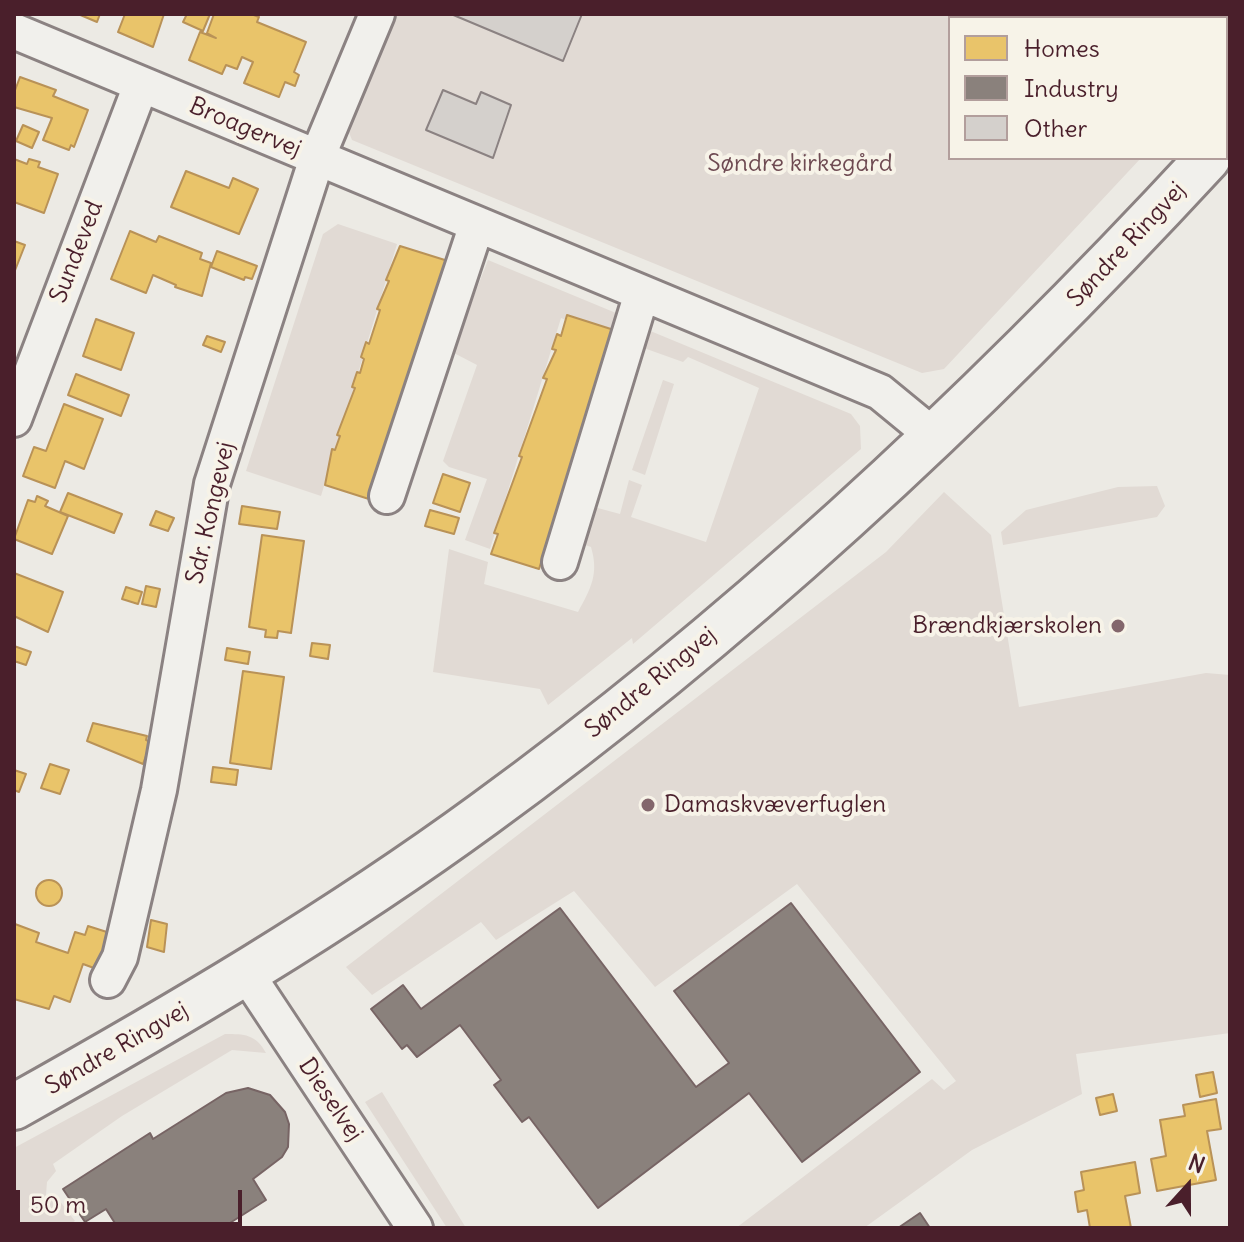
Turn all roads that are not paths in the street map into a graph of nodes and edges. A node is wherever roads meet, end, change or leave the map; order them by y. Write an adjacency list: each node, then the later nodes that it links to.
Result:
1 (377, 14): 4 (street, Sdr. Kongevej)
2 (14, 31): 3 (street, Broagervej)
3 (141, 85): 4 (street, Broagervej); 8 (street, Sundeved)
4 (317, 158): 6 (street, Broagervej); 13 (street, Sdr. Kongevej)
5 (1206, 160): 9 (main road, Søndre Ringvej)
6 (477, 224): 7 (street, Broagervej); 10 (street)
7 (642, 293): 9 (street, Broagervej); 11 (street)
8 (14, 419)
9 (936, 438): 12 (main road, Søndre Ringvej)
10 (387, 496)
11 (560, 562)
12 (246, 973): 14 (main road, Søndre Ringvej); 15 (street, Dieselvej)
13 (108, 980)
14 (14, 1107)
15 (415, 1228)

